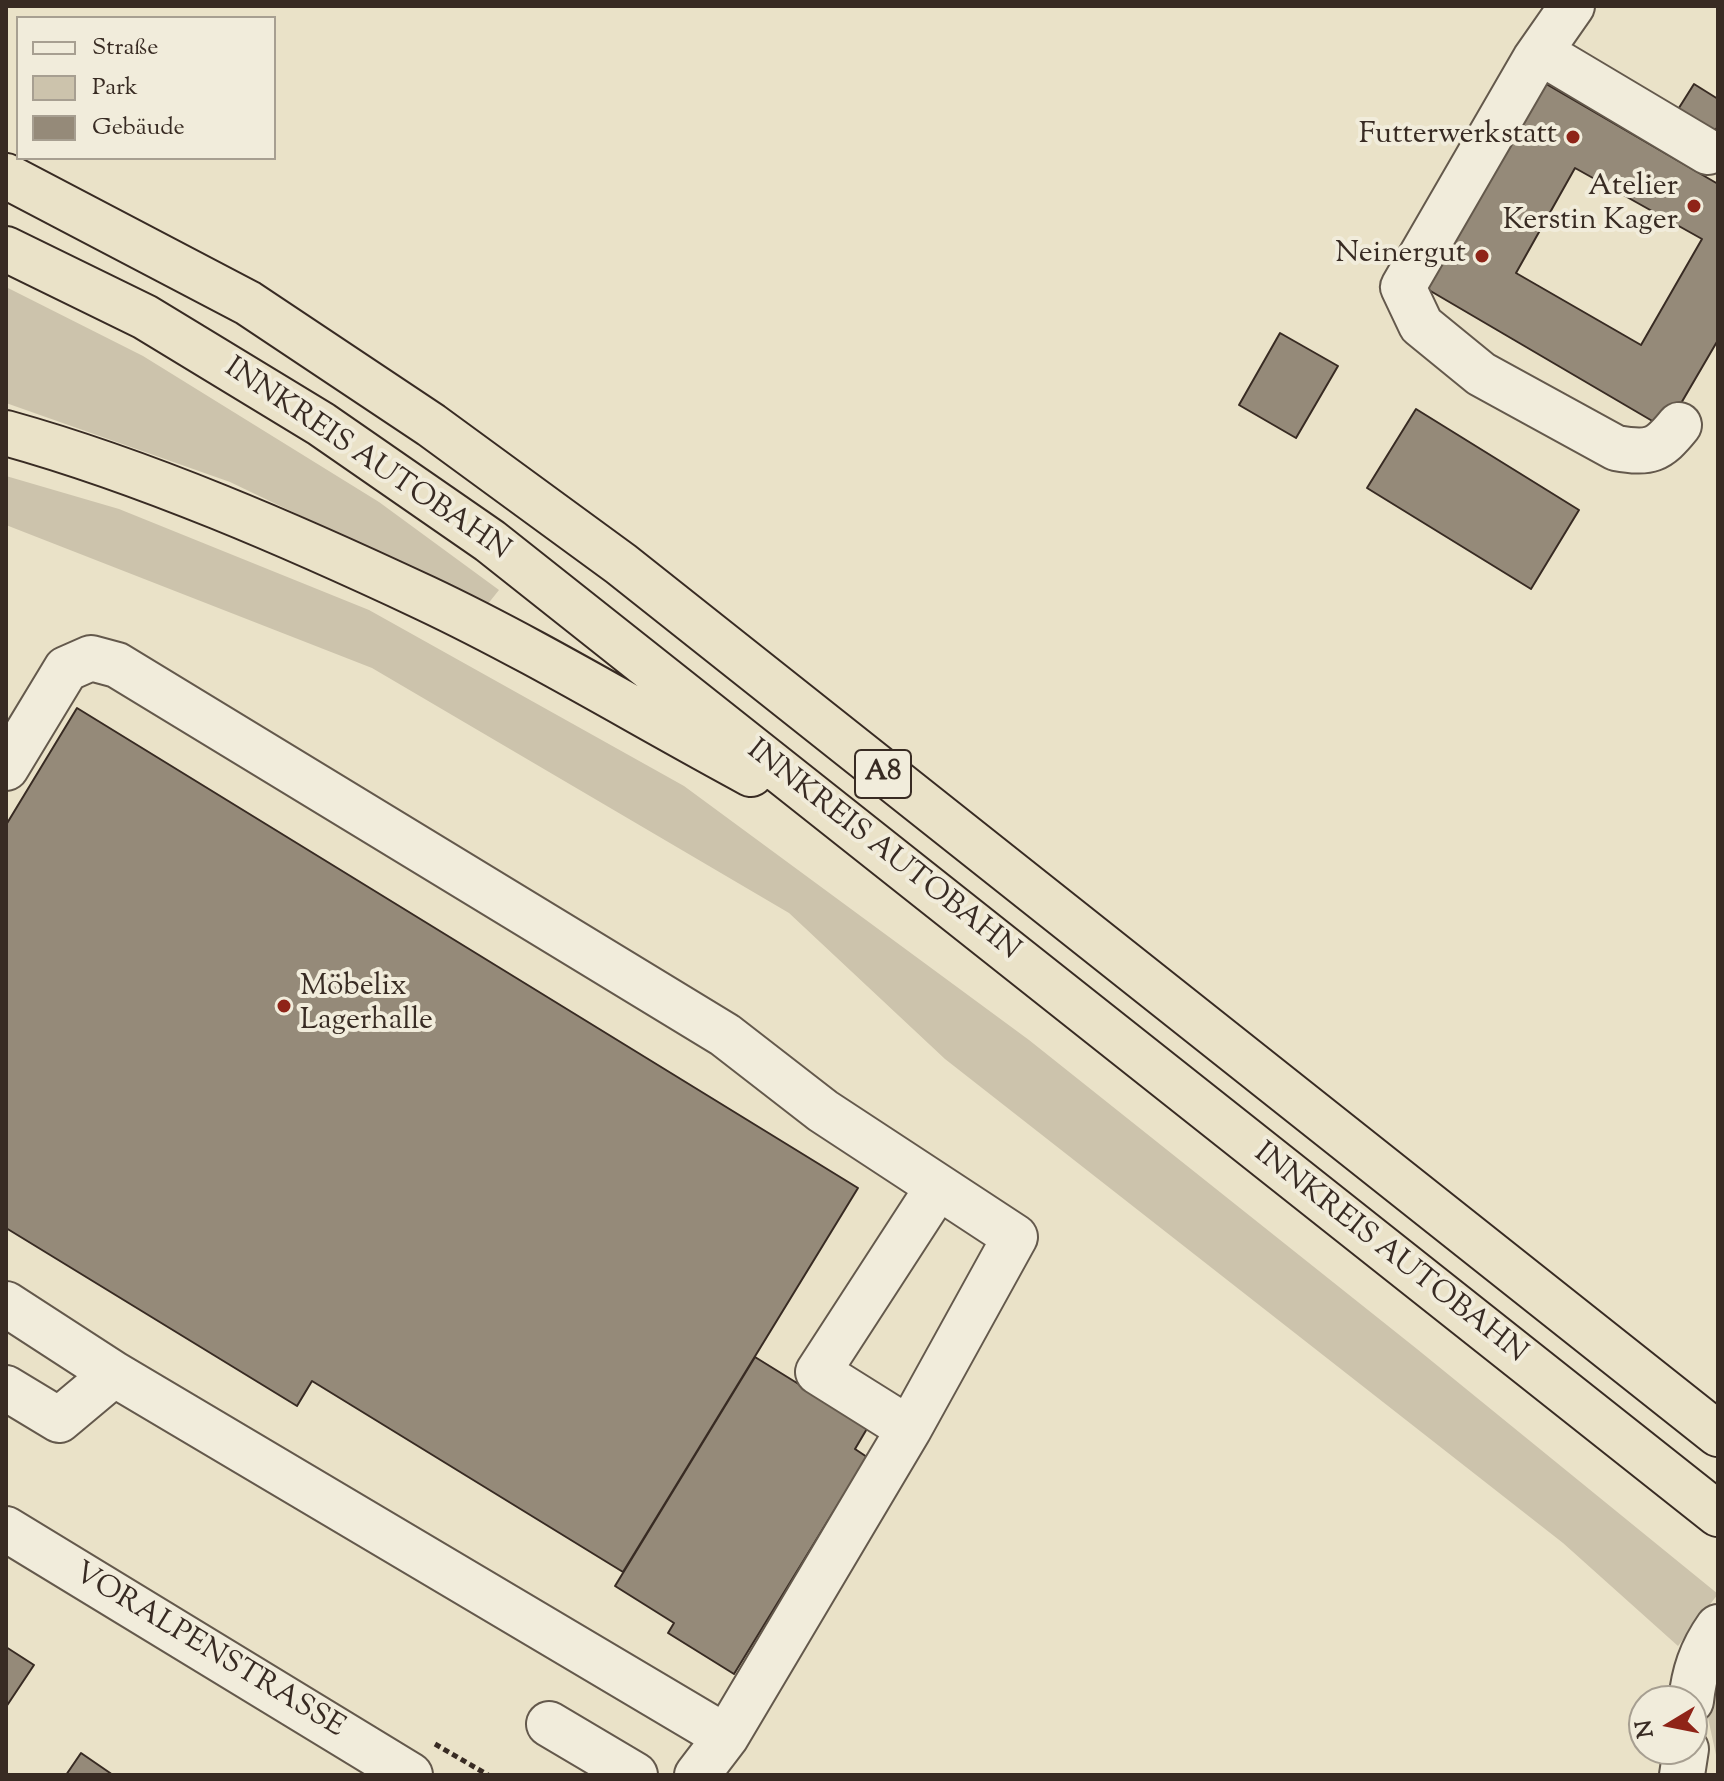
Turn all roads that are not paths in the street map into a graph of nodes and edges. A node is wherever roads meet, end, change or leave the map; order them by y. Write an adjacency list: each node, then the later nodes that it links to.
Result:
1 (1572, 6): 2 (street)
2 (1540, 52): 3 (street); 6 (street)
3 (1708, 152)
4 (6, 176): 15 (highway, INNKREIS AUTOBAHN / A8)
5 (6, 249): 9 (highway, INNKREIS AUTOBAHN / A8)
6 (1679, 425)
7 (6, 433): 9 (highway)
8 (6, 768): 10 (street)
9 (849, 826): 16 (highway, INNKREIS AUTOBAHN / A8)
10 (938, 1187): 14 (street); 14 (street)
11 (6, 1304): 12 (street)
12 (114, 1374): 13 (street); 21 (street)
13 (6, 1388)
14 (909, 1429): 21 (street)
15 (1718, 1434)
16 (1718, 1514)
17 (6, 1529): 22 (street, VORALPENSTRASSE)
18 (1718, 1627): 19 (street)
19 (1694, 1685)
20 (549, 1724): 23 (street)
21 (726, 1737): 24 (street)
22 (410, 1775)
23 (635, 1775)
24 (697, 1775)

